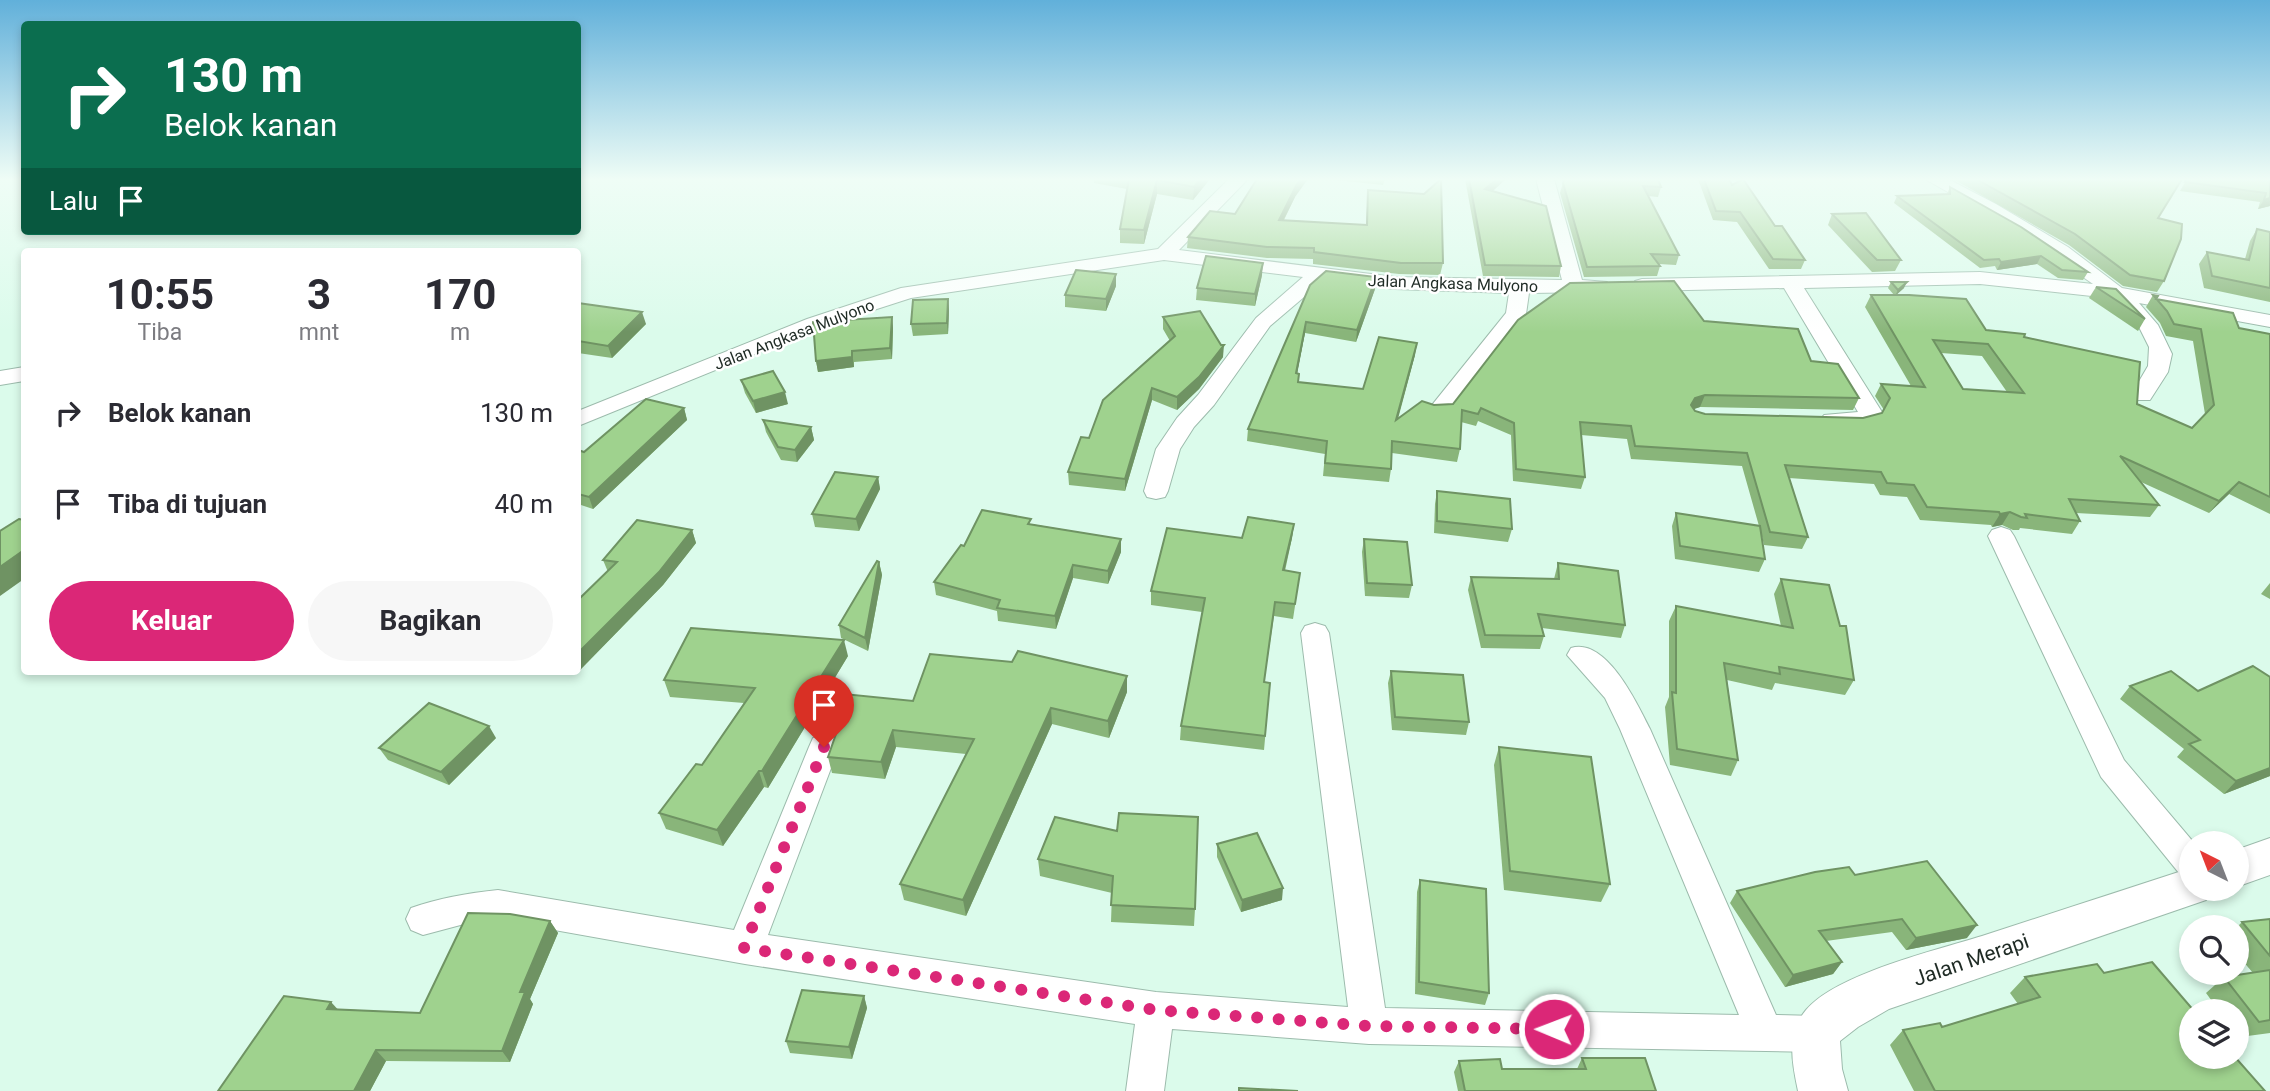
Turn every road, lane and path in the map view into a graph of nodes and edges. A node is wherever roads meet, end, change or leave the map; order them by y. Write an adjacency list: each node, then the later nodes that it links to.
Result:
1 (1188, 230): 4 (street)
2 (1559, 230): 7 (street)
3 (2024, 230): 9 (street)
4 (1164, 254): 5 (street, Jalan Angkasa Mulyono); 15 (street, Jalan Angkasa Mulyono)
5 (1318, 275): 8 (street, Jalan Angkasa Mulyono); 17 (street)
6 (1790, 282): 7 (street, Jalan Angkasa Mulyono); 9 (street, Jalan Angkasa Mulyono); 16 (street)
7 (1574, 286): 8 (street, Jalan Angkasa Mulyono)
8 (1520, 287): 14 (street)
9 (2118, 293): 10 (street, Jalan Angkasa Mulyono); 13 (street)
10 (2270, 321)
11 (21, 374): 12 (street)
12 (0, 378)
13 (2142, 395)
14 (1440, 410)
15 (581, 418)
16 (1805, 419)
17 (1156, 491)
18 (2001, 536): 22 (street)
19 (1315, 633): 29 (street)
20 (1581, 656): 30 (street)
21 (824, 747): 27 (street)
22 (2179, 849)
23 (2270, 856): 24 (street)
24 (2249, 864)
25 (2179, 891): 31 (street, Jalan Merapi)
26 (423, 919): 27 (street)
27 (744, 948): 28 (street)
28 (1156, 1010): 29 (street); 32 (street)
29 (1369, 1026): 30 (street)
30 (1765, 1033): 31 (street)
31 (1816, 1034): 33 (street)
32 (1145, 1091)
33 (1824, 1091)

